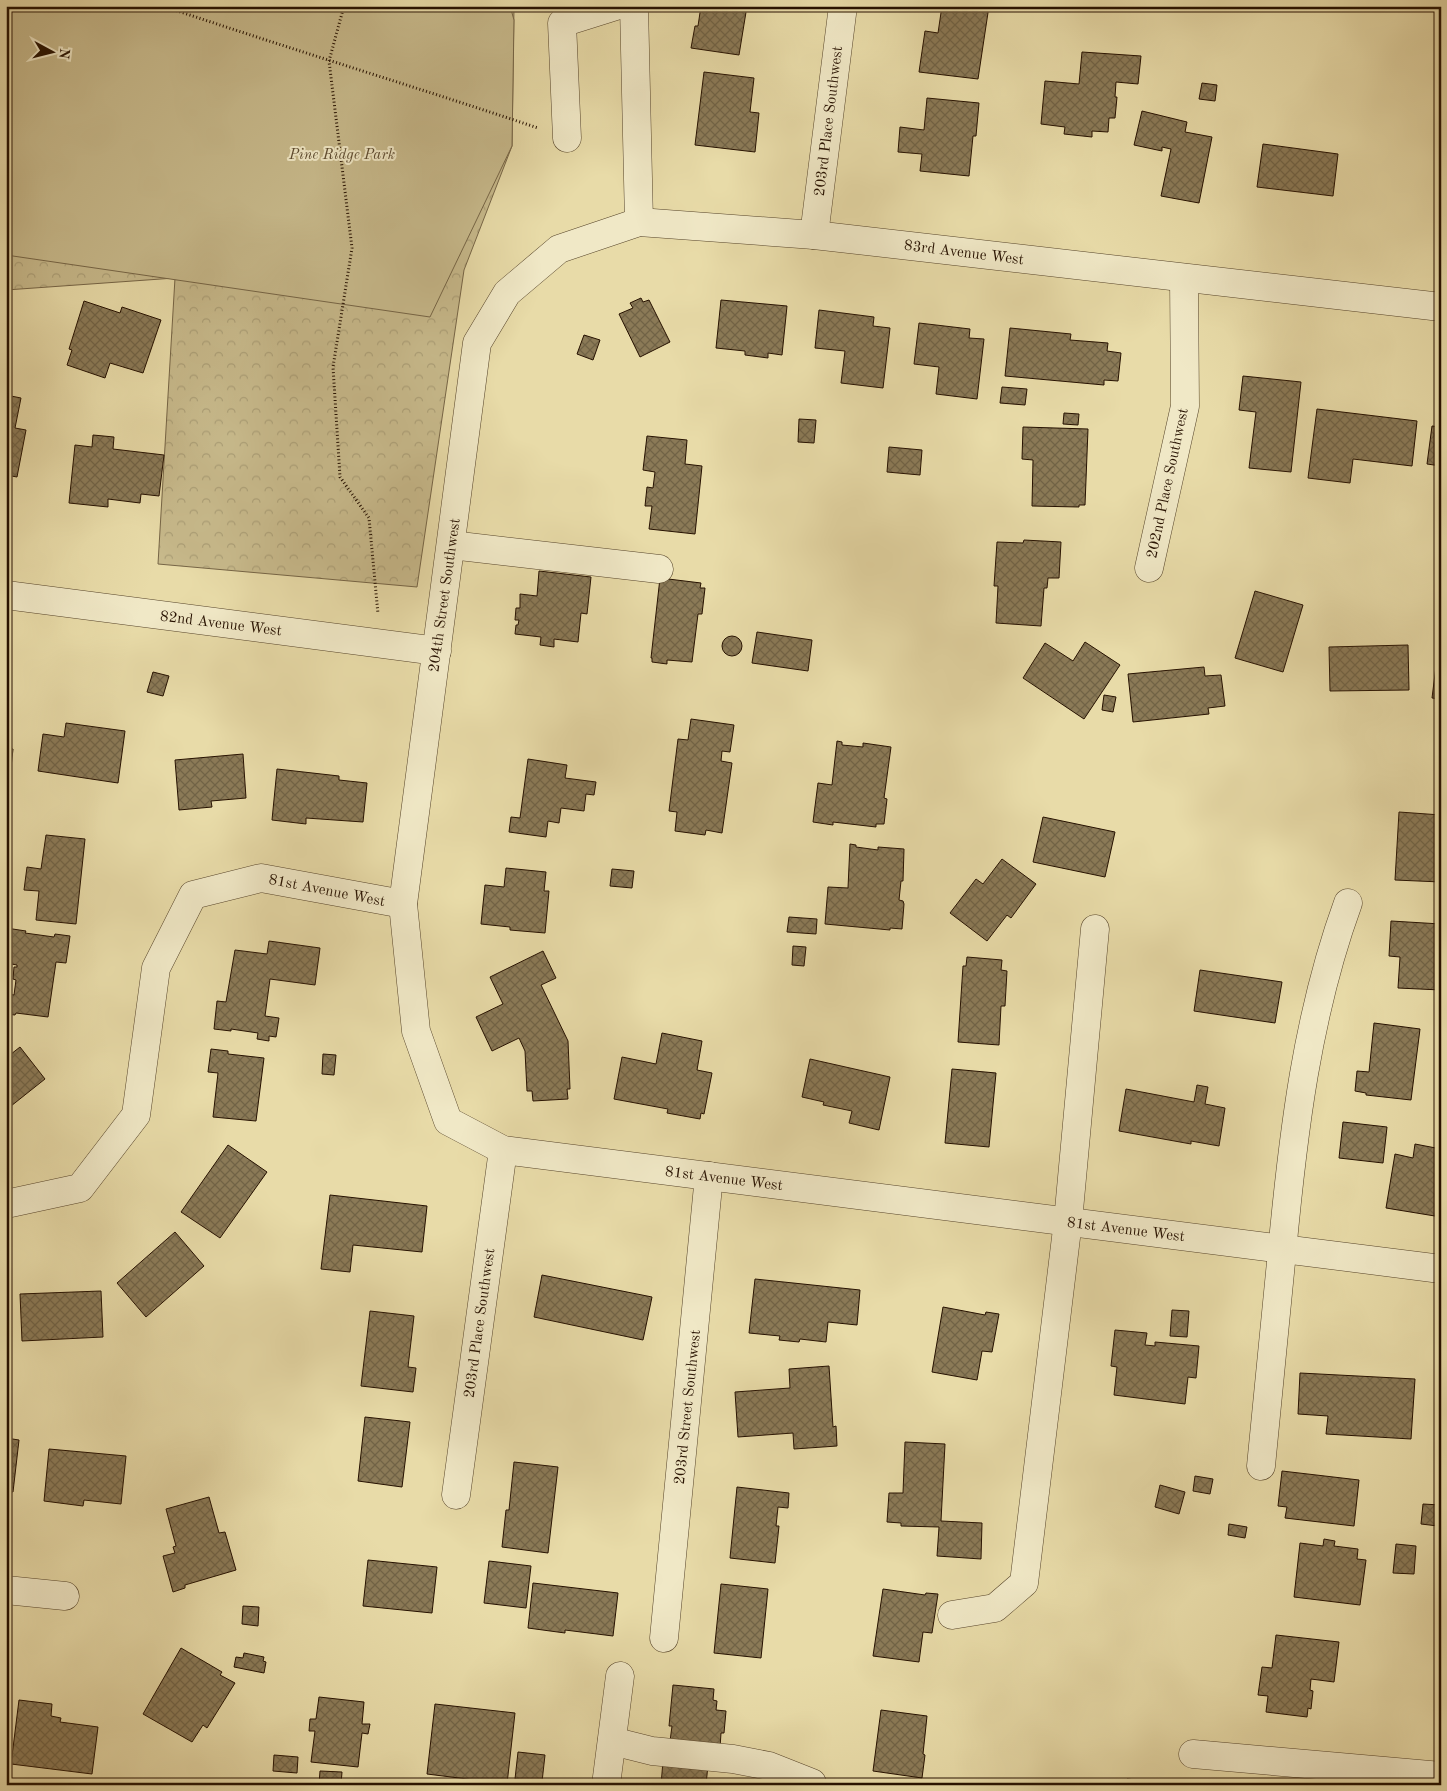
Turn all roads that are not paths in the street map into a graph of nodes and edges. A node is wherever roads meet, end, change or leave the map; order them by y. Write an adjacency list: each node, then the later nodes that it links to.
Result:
1 (616, 6): 4 (street)
2 (634, 6): 5 (street)
3 (843, 6): 6 (street, 203rd Place Southwest)
4 (566, 138)
5 (639, 222): 6 (street, 83rd Avenue West); 8 (street, 83rd Avenue West)
6 (814, 235): 7 (street, 83rd Avenue West)
7 (1184, 278): 9 (street, 83rd Avenue West); 11 (street, 202nd Place Southwest)
8 (507, 293): 10 (street, 204th Street Southwest)
9 (1441, 307)
10 (451, 545): 12 (street); 14 (street, 204th Street Southwest)
11 (1148, 568)
12 (659, 569)
13 (6, 595): 14 (street, 82nd Avenue West)
14 (437, 651): 16 (street, 204th Street Southwest)
15 (1348, 903): 22 (street)
16 (403, 904): 18 (street, 81st Avenue West); 20 (street, 81st Avenue West)
17 (1095, 929): 21 (street)
18 (503, 1150): 19 (street, 81st Avenue West); 25 (street, 203rd Place Southwest)
19 (710, 1176): 21 (street, 81st Avenue West); 29 (street, 203rd Street Southwest)
20 (6, 1204)
21 (1068, 1221): 22 (street, 81st Avenue West); 28 (street)
22 (1282, 1249): 23 (street, 81st Avenue West); 24 (street)
23 (1441, 1269)
24 (1261, 1466)
25 (456, 1495)
26 (6, 1590): 27 (street)
27 (65, 1596)
28 (952, 1615)
29 (664, 1638)
30 (620, 1676): 31 (street)
31 (612, 1741): 34 (street); 35 (street)
32 (1193, 1754): 33 (street)
33 (1441, 1776)
34 (812, 1783)
35 (606, 1785)

